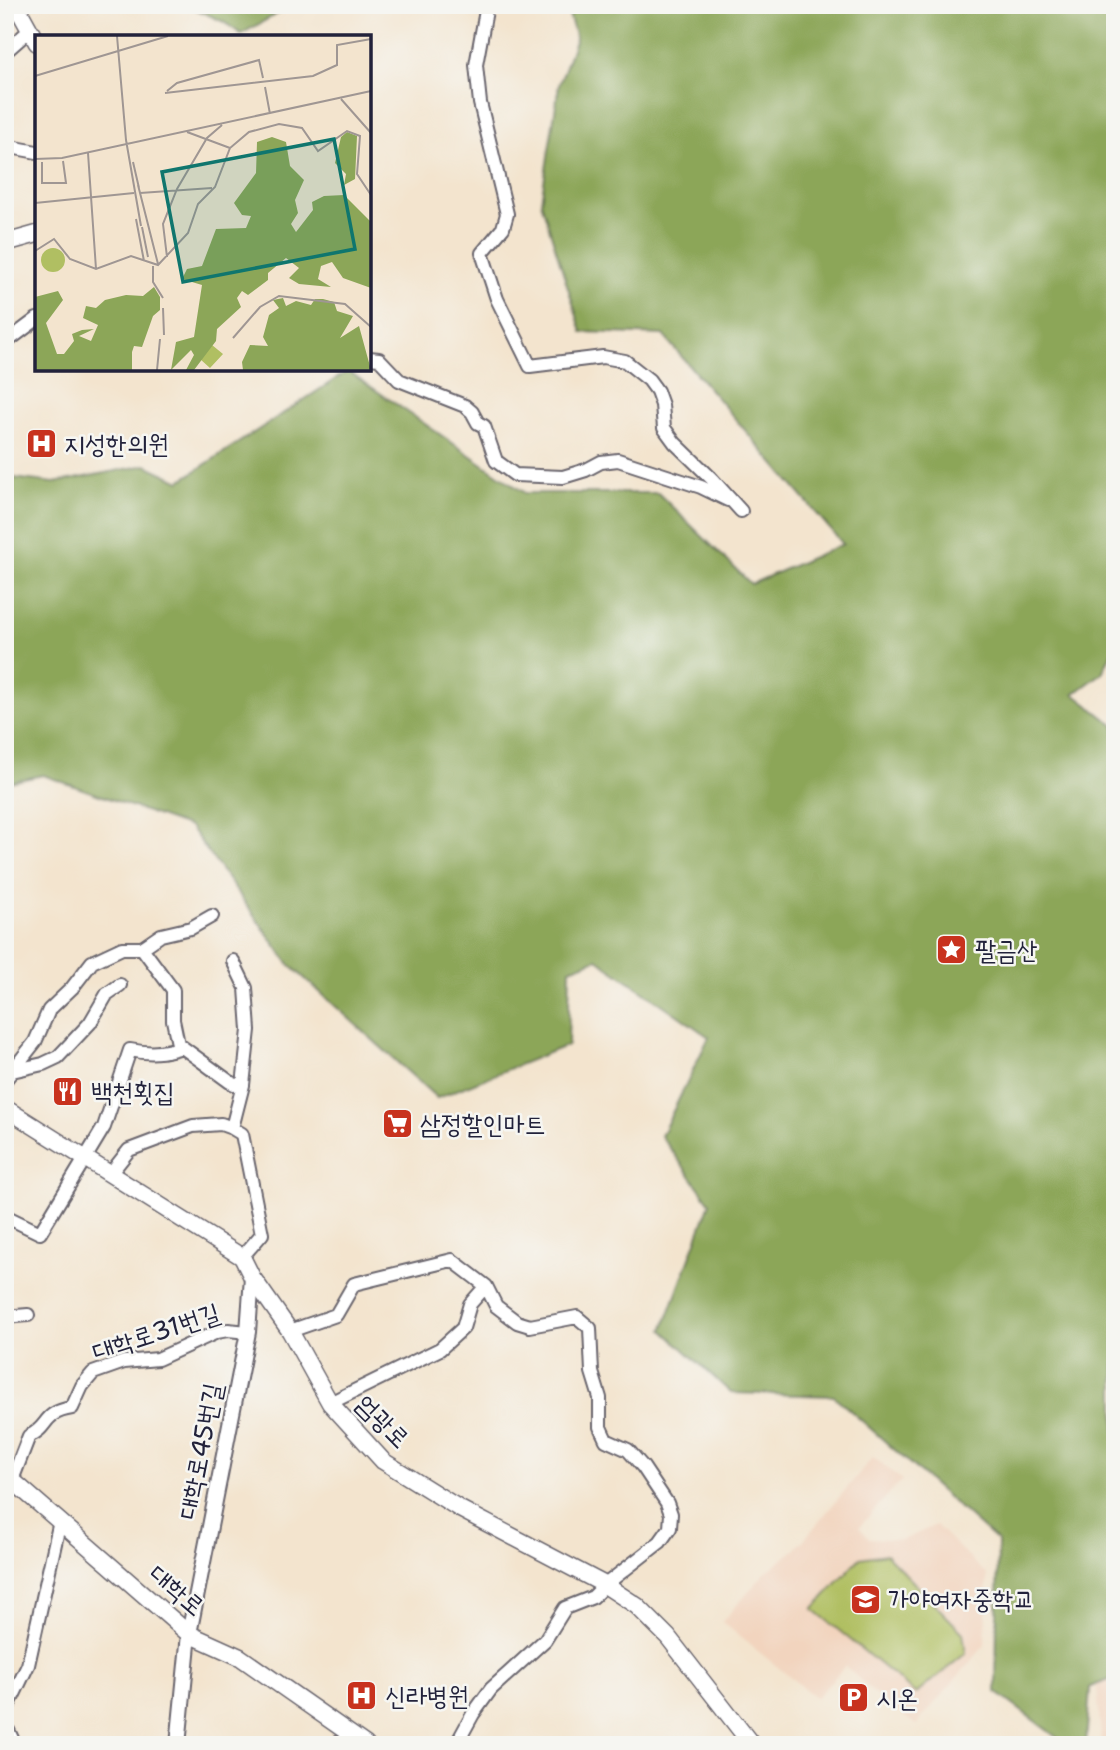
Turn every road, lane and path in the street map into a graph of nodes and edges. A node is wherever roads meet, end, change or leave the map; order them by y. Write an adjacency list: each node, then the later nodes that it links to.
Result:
1 (16, 5): 3 (main road)
2 (487, 5): 12 (street)
3 (33, 37): 4 (street)
4 (5, 52)
5 (5, 146): 6 (street)
6 (35, 152)
7 (35, 235): 8 (main road)
8 (5, 243)
9 (35, 320): 10 (street)
10 (5, 343)
11 (371, 358): 12 (street)
12 (729, 500): 13 (street)
13 (741, 511)
14 (212, 916): 15 (street)
15 (142, 948): 18 (street); 19 (street)
16 (233, 961): 20 (street)
17 (120, 985): 19 (street)
18 (182, 1046): 20 (street); 23 (street)
19 (9, 1076)
20 (242, 1088): 22 (street)
21 (5, 1108): 23 (main road)
22 (232, 1128): 24 (street); 26 (street)
23 (86, 1160): 24 (main road); 25 (street)
24 (110, 1174): 26 (main road)
25 (5, 1216)
26 (242, 1256): 27 (main road, 엄광로)
27 (252, 1277): 31 (main road, 엄광로); 32 (street, 대학로45번길)
28 (486, 1286): 31 (street); 33 (street); 36 (street)
29 (28, 1315): 30 (street)
30 (5, 1317)
31 (289, 1331): 33 (main road, 엄광로)
32 (248, 1332): 34 (street, 대학로31번길); 37 (street, 대학로45번길)
33 (330, 1403): 36 (main road, 엄광로)
34 (9, 1477): 35 (main road, 대학로)
35 (60, 1521): 37 (main road, 대학로); 38 (street)
36 (605, 1585): 43 (street); 44 (main road, 엄광로)
37 (188, 1634): 41 (street, 대학로45번길); 42 (main road, 대학로)
38 (5, 1713)
39 (5, 1724): 40 (street)
40 (15, 1745)
41 (178, 1745)
42 (366, 1745)
43 (456, 1745)
44 (752, 1745)

